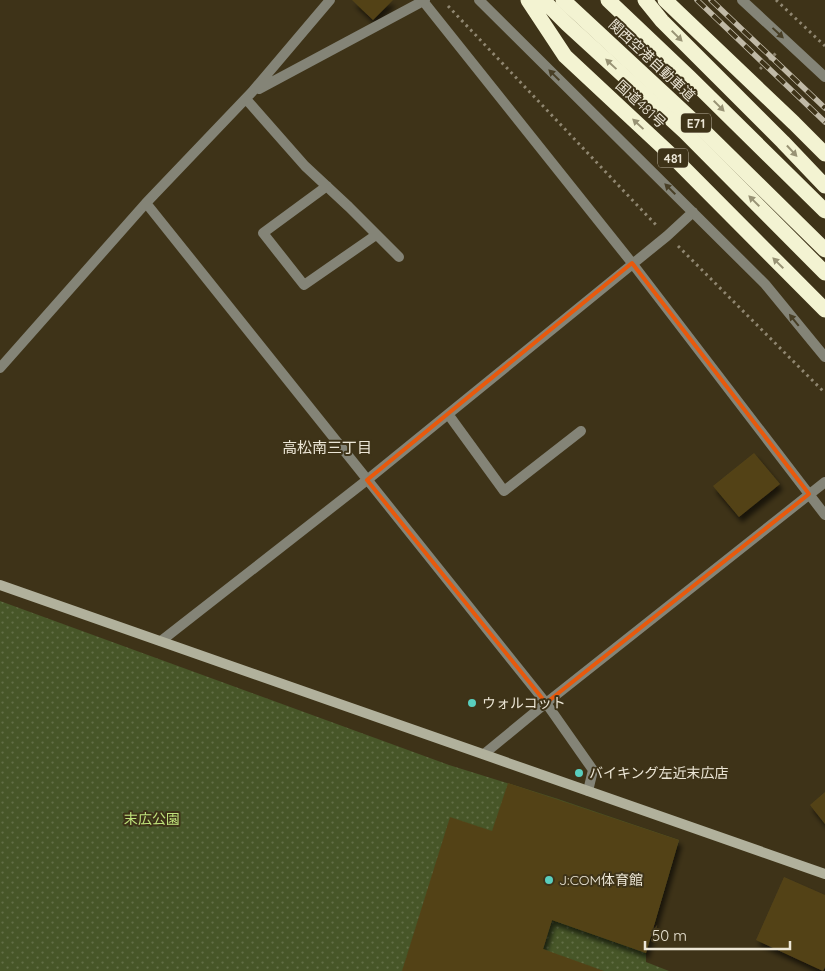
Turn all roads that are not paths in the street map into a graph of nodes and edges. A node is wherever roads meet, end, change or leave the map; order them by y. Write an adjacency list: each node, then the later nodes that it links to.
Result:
1 (330, 0): 12 (street)
2 (478, 0): 18 (street, one-way to 2)
3 (528, 0): 24 (highway, 国道481号 / 481, one-way to 3)
4 (543, 0): 23 (highway, 481, one-way to 4)
5 (563, 0): 20 (highway, 関西空港自動車道 / E71, bridge)
6 (608, 0): 17 (highway, 関西空港自動車道 / E71, one-way to 17, bridge)
7 (645, 0): 15 (highway, one-way to 15)
8 (664, 0): 13 (highway)
9 (742, 0): 11 (street, one-way to 11)
10 (424, 1): 12 (street); 22 (street)
11 (825, 77)
12 (249, 96): 14 (street); 16 (street)
13 (825, 154)
14 (326, 186): 19 (street); 19 (street)
15 (825, 186)
16 (146, 202): 26 (street); 29 (street)
17 (825, 211)
18 (693, 212): 22 (street); 25 (street, one-way to 18)
19 (376, 235): 21 (street)
20 (825, 250)
21 (399, 257)
22 (632, 264): 27 (street); 31 (street)
23 (825, 273)
24 (825, 310)
25 (825, 357)
26 (0, 368)
27 (448, 414): 28 (street); 29 (street)
28 (581, 431)
29 (367, 480): 34 (street); 35 (street)
30 (825, 482): 31 (street)
31 (809, 494): 32 (street); 35 (street)
32 (825, 515)
33 (0, 585): 34 (street)
34 (161, 641): 36 (street)
35 (546, 702): 36 (street); 37 (street)
36 (484, 754): 37 (street)
37 (588, 791): 38 (street)
38 (825, 874)

